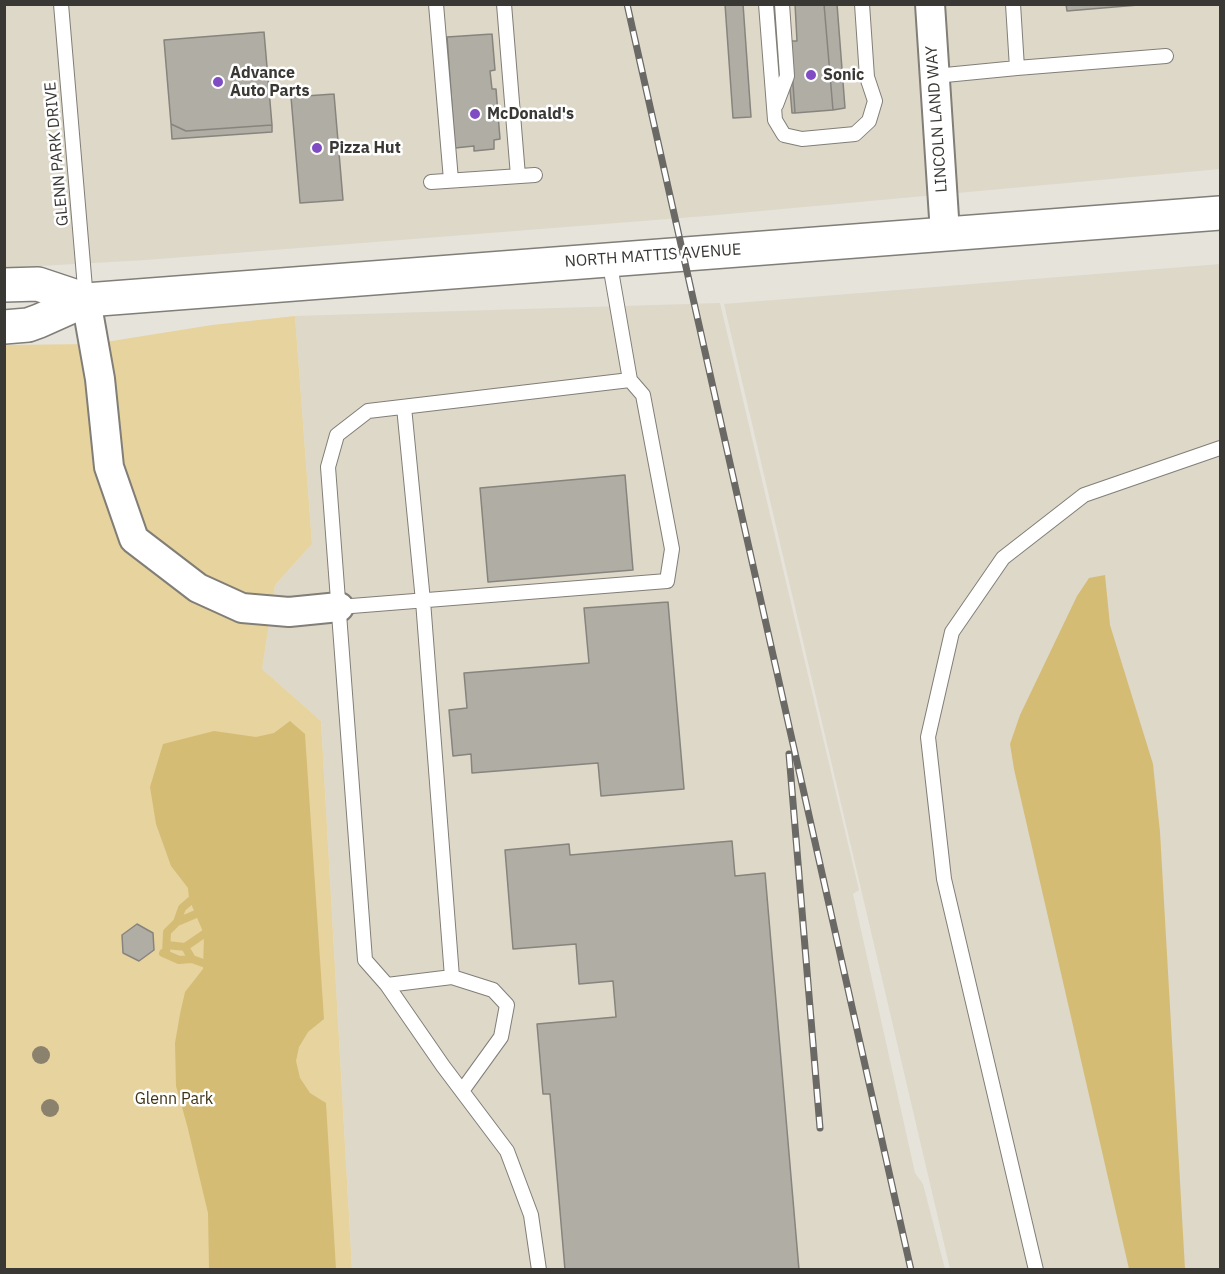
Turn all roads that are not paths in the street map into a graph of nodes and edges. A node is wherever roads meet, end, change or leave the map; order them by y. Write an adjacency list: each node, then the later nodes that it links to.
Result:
1 (61, 4): 21 (lane, GLENN PARK DRIVE)
2 (436, 4): 15 (lane)
3 (504, 4): 14 (lane)
4 (766, 4): 12 (lane)
5 (782, 4): 12 (lane)
6 (860, 4): 12 (lane)
7 (930, 4): 11 (street, LINCOLN LAND WAY)
8 (1012, 4): 10 (lane)
9 (1166, 56): 10 (lane)
10 (1017, 68): 11 (lane)
11 (935, 76): 18 (street, LINCOLN LAND WAY)
12 (774, 108)
13 (535, 175): 14 (lane)
14 (518, 176): 15 (lane)
15 (451, 180): 16 (lane)
16 (431, 182)
17 (1221, 213): 18 (main road, NORTH MATTIS AVENUE)
18 (945, 233): 19 (main road, NORTH MATTIS AVENUE)
19 (609, 259): 21 (main road, NORTH MATTIS AVENUE); 23 (lane)
20 (4, 285): 21 (main road, NORTH MATTIS AVENUE)
21 (86, 300): 22 (main road, NORTH MATTIS AVENUE); 27 (street)
22 (4, 327)
23 (630, 380): 24 (lane); 26 (lane)
24 (404, 407): 26 (lane); 27 (lane)
25 (1221, 448): 32 (lane)
26 (423, 601): 27 (lane); 28 (lane)
27 (339, 607): 29 (lane)
28 (452, 977): 29 (lane); 30 (lane)
29 (387, 985): 30 (lane)
30 (462, 1091): 31 (lane)
31 (540, 1269)
32 (1036, 1269)

